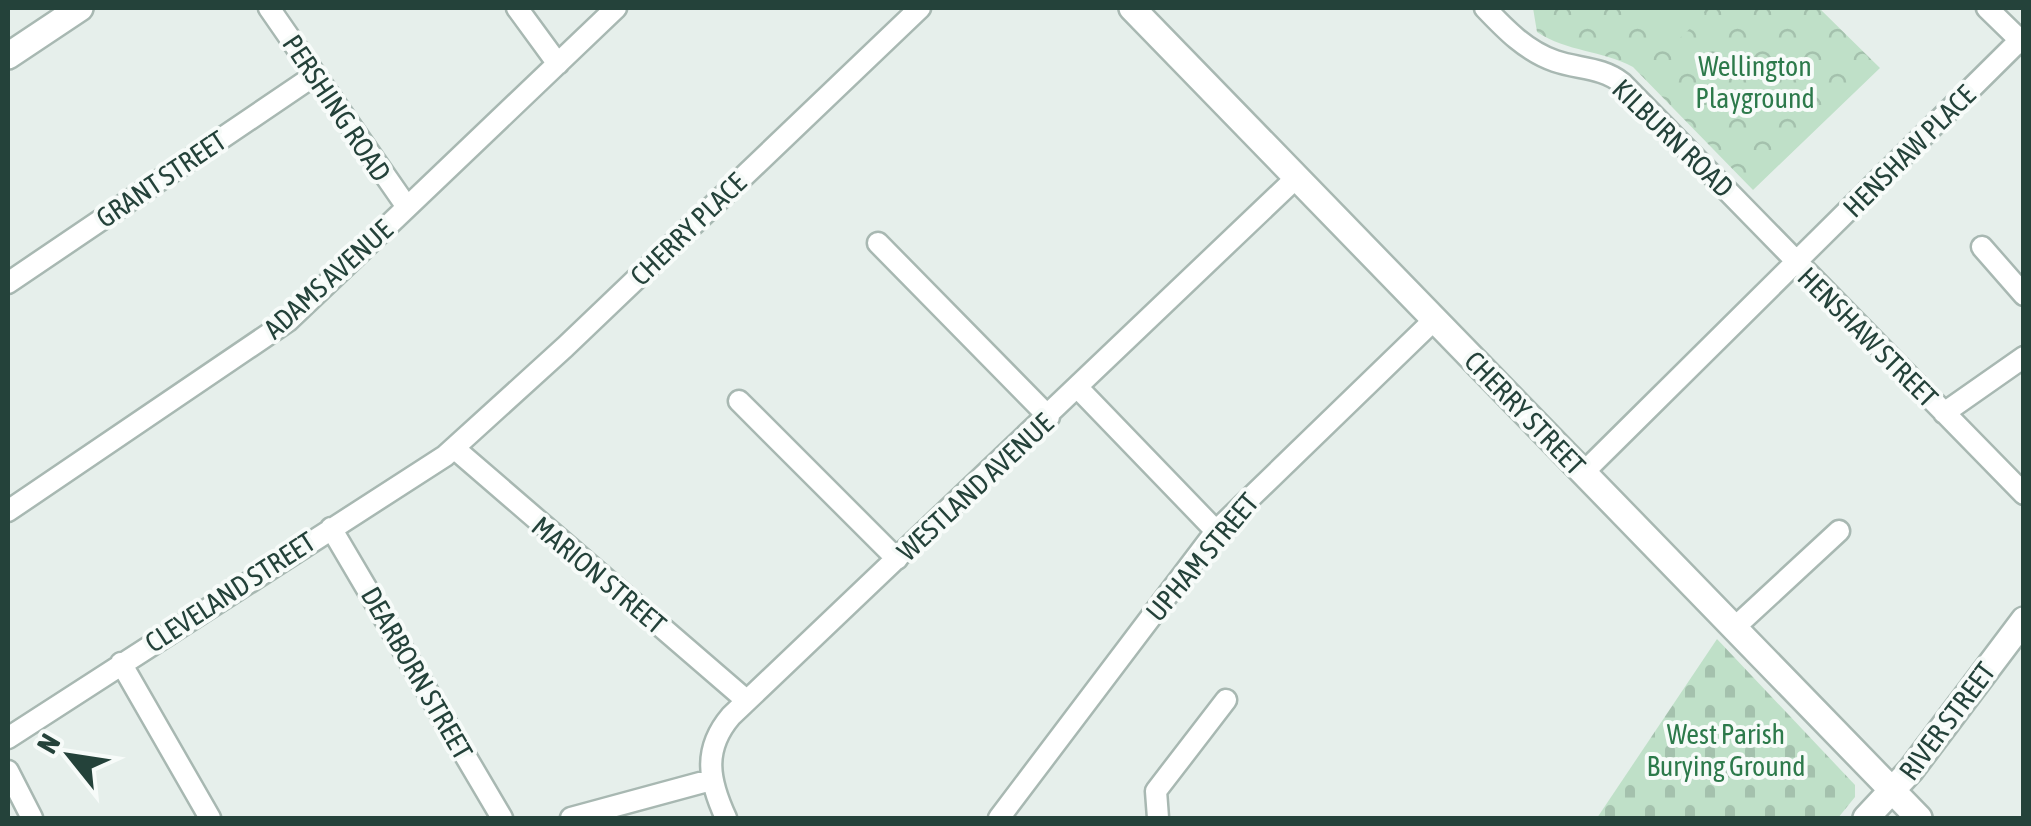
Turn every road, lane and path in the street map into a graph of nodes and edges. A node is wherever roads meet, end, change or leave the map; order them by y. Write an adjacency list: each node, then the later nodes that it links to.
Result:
1 (80, 8): 10 (street)
2 (269, 8): 12 (street, PERSHING ROAD)
3 (517, 8): 11 (street)
4 (616, 8): 11 (street, ADAMS AVENUE)
5 (920, 8): 26 (street, CHERRY PLACE)
6 (1132, 8): 13 (street, CHERRY STREET)
7 (1485, 8): 17 (street, KILBURN ROAD)
8 (1987, 8): 9 (street)
9 (2022, 42): 17 (street, HENSHAW PLACE)
10 (8, 56)
11 (558, 64): 14 (street, ADAMS AVENUE)
12 (315, 75): 14 (street, PERSHING ROAD); 18 (street, GRANT STREET)
13 (1296, 178): 20 (street, CHERRY STREET); 22 (street, WESTLAND AVENUE)
14 (408, 206): 29 (street, ADAMS AVENUE)
15 (878, 243): 25 (street)
16 (1982, 246): 19 (street)
17 (1797, 261): 24 (street, HENSHAW STREET); 27 (street, HENSHAW STREET)
18 (8, 283)
19 (2024, 295)
20 (1434, 320): 27 (street, CHERRY STREET); 31 (street, UPHAM STREET)
21 (2024, 357): 24 (street)
22 (1079, 389): 25 (street, WESTLAND AVENUE); 31 (street)
23 (739, 401): 33 (street)
24 (1944, 413): 28 (street, HENSHAW STREET)
25 (1049, 417): 33 (street, WESTLAND AVENUE)
26 (454, 448): 30 (street, CLEVELAND STREET); 37 (street, MARION STREET)
27 (1583, 473): 35 (street, CHERRY STREET)
28 (2024, 494)
29 (8, 511)
30 (331, 528): 36 (street, CLEVELAND STREET); 45 (street, DEARBORN STREET)
31 (1216, 531): 48 (street, UPHAM STREET)
32 (1840, 531): 35 (street)
33 (897, 559): 37 (street, WESTLAND AVENUE)
34 (2024, 620): 42 (street, RIVER STREET)
35 (1733, 629): 42 (street, CHERRY STREET)
36 (121, 662): 39 (street, CLEVELAND STREET); 44 (street)
37 (746, 700): 41 (street, WESTLAND AVENUE)
38 (1226, 700): 49 (street)
39 (8, 738)
40 (8, 772): 43 (street)
41 (711, 780): 46 (street); 47 (street)
42 (1892, 792): 50 (street, RIVER STREET); 51 (street, CHERRY STREET)
43 (32, 818)
44 (210, 818)
45 (502, 818)
46 (572, 818)
47 (726, 818)
48 (999, 818)
49 (1158, 818)
50 (1866, 818)
51 (1919, 818)

